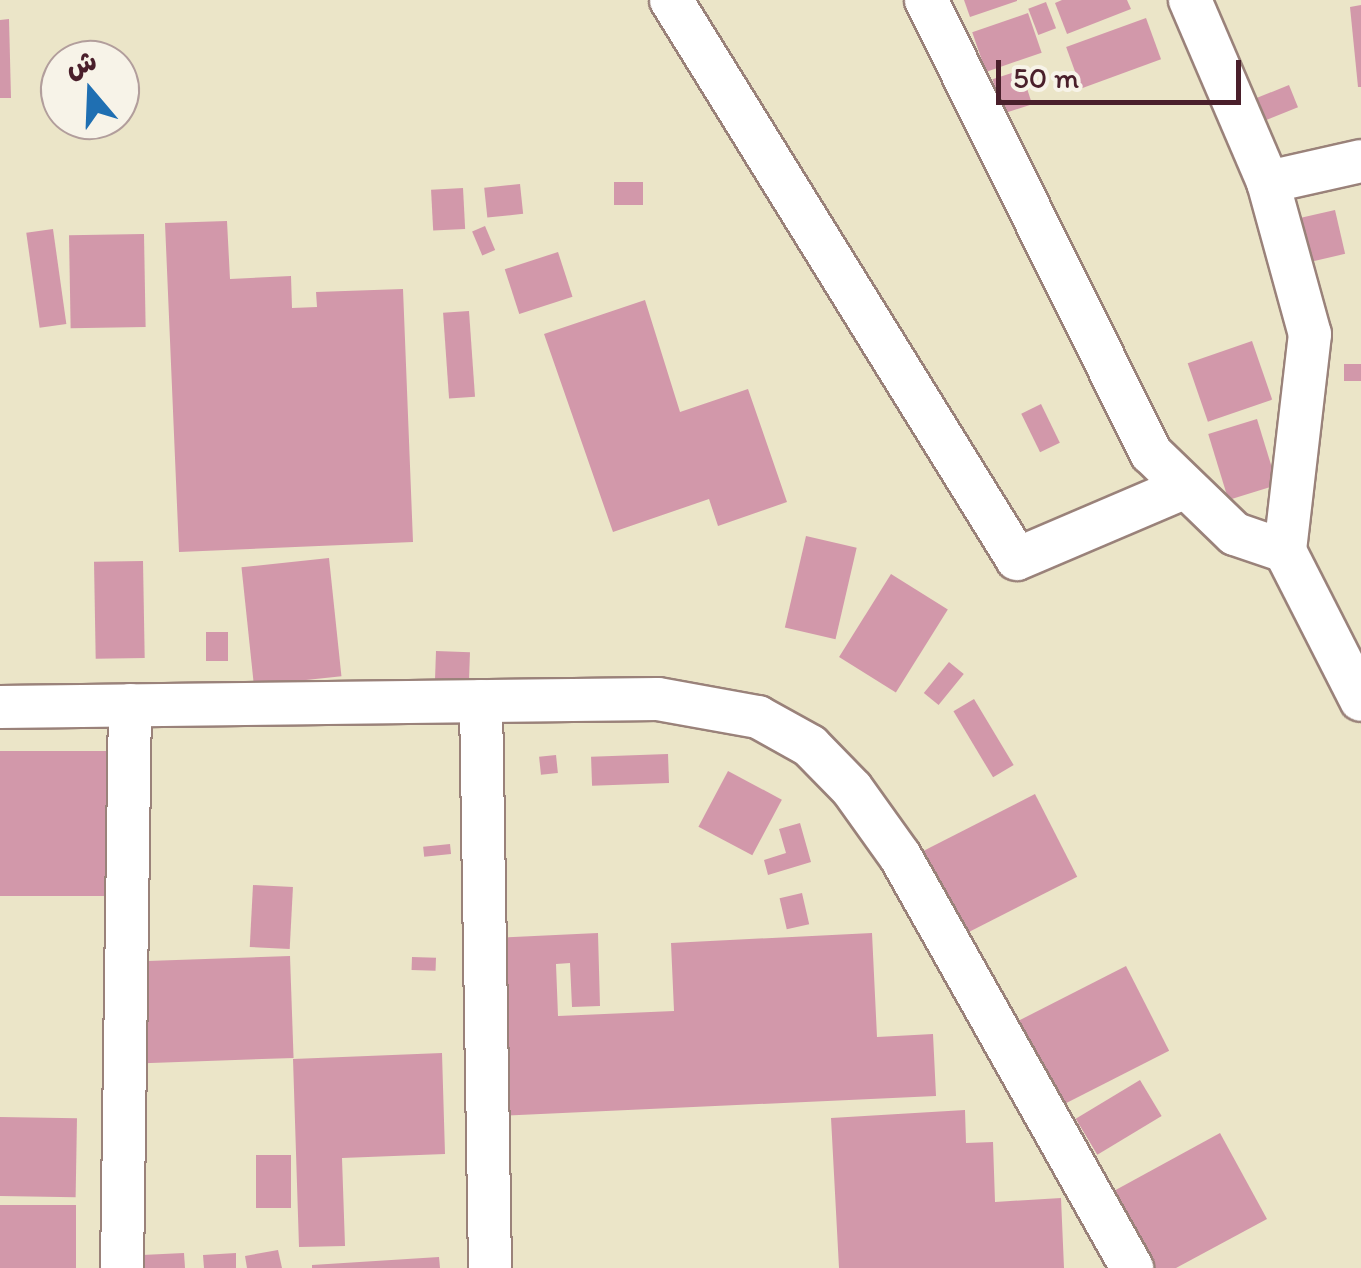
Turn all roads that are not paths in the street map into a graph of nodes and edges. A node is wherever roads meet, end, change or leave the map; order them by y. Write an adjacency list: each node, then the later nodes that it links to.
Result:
1 (671, 0): 6 (street)
2 (926, 0): 6 (street)
3 (1190, 0): 5 (street)
4 (1361, 161): 5 (street)
5 (1268, 182): 7 (street)
6 (1181, 489): 7 (street)
7 (1285, 550): 9 (street)
8 (481, 700): 10 (street); 13 (street); 14 (street)
9 (1361, 700)
10 (130, 705): 11 (street); 12 (street)
11 (0, 707)
12 (122, 1268)
13 (490, 1268)
14 (1132, 1268)

